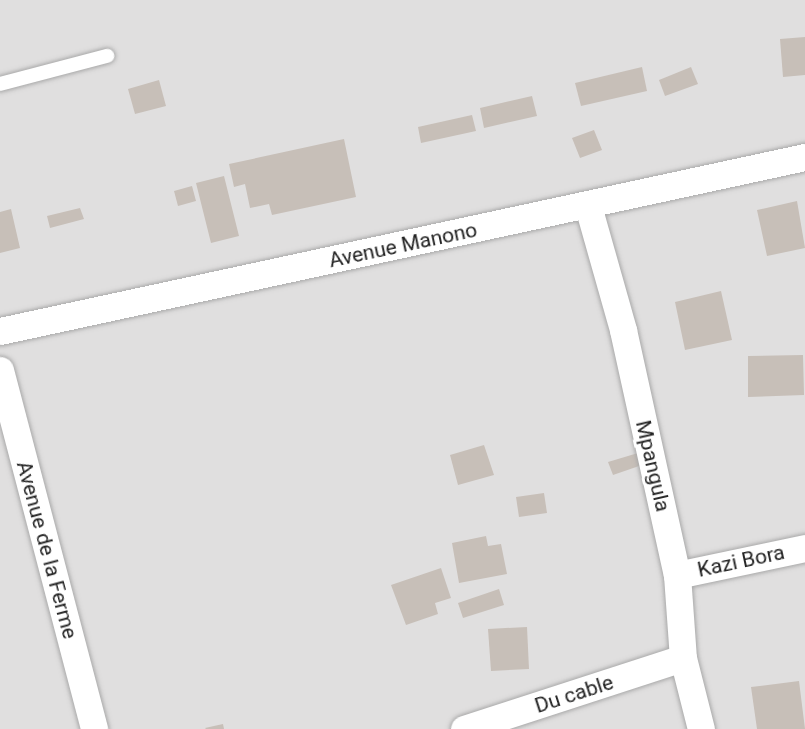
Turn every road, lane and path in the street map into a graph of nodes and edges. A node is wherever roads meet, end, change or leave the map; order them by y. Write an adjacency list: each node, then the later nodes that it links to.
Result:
1 (107, 56): 2 (lane)
2 (0, 84)
3 (805, 157): 4 (street, Avenue Manono)
4 (588, 206): 5 (street, Avenue Manono); 8 (street, Mpangula)
5 (0, 331)
6 (0, 370): 10 (street, Avenue de la Ferme)
7 (805, 548): 8 (street, Kazi Bora)
8 (677, 575): 9 (street, Mpangula)
9 (683, 658): 11 (street, Du cable); 12 (street, Mpangula)
10 (94, 729)
11 (464, 729)
12 (701, 729)

